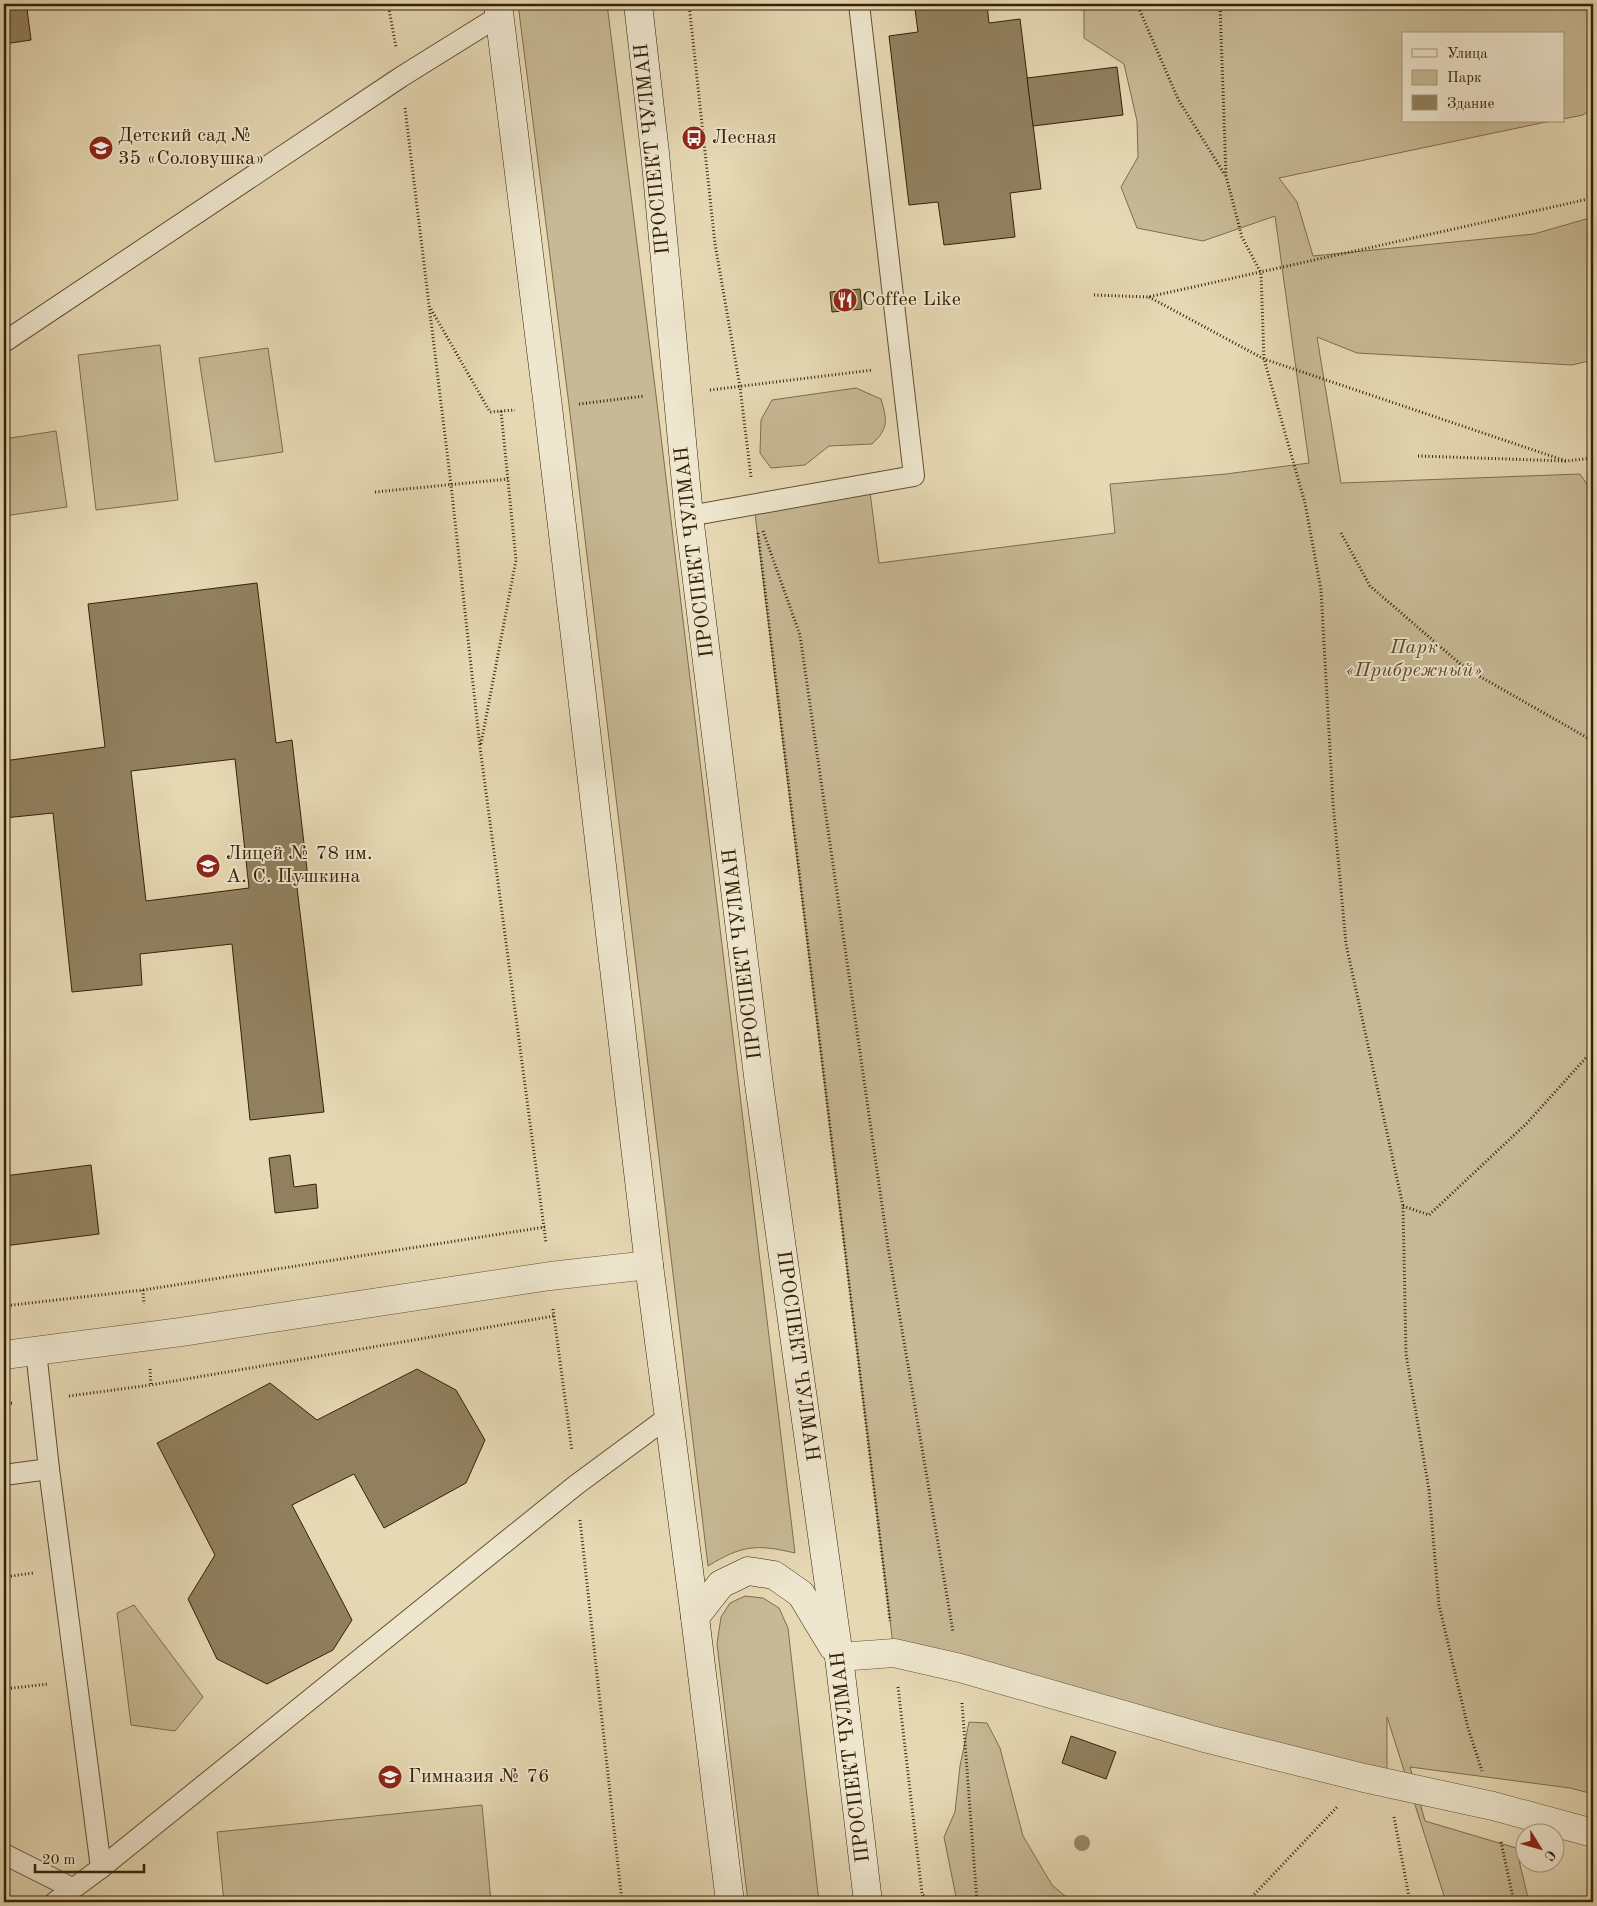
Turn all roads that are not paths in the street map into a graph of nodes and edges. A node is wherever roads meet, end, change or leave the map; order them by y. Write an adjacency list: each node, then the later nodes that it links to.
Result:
1 (638, 4): 5 (main road, ПРОСПЕКТ ЧУЛМАН)
2 (859, 4): 5 (lane)
3 (498, 10): 4 (lane); 6 (main road)
4 (4, 342)
5 (689, 516): 13 (main road, ПРОСПЕКТ ЧУЛМАН)
6 (649, 1265): 7 (main road); 9 (main road)
7 (36, 1351): 8 (main road); 10 (lane)
8 (4, 1355)
9 (668, 1417): 12 (main road); 16 (lane)
10 (49, 1469): 11 (lane); 16 (lane)
11 (4, 1475)
12 (695, 1617): 13 (main road); 19 (main road)
13 (839, 1657): 14 (main road); 20 (main road, ПРОСПЕКТ ЧУЛМАН)
14 (1593, 1833)
15 (4, 1854): 17 (lane)
16 (101, 1868): 17 (lane)
17 (72, 1888): 18 (lane)
18 (55, 1902)
19 (730, 1902)
20 (868, 1902)

